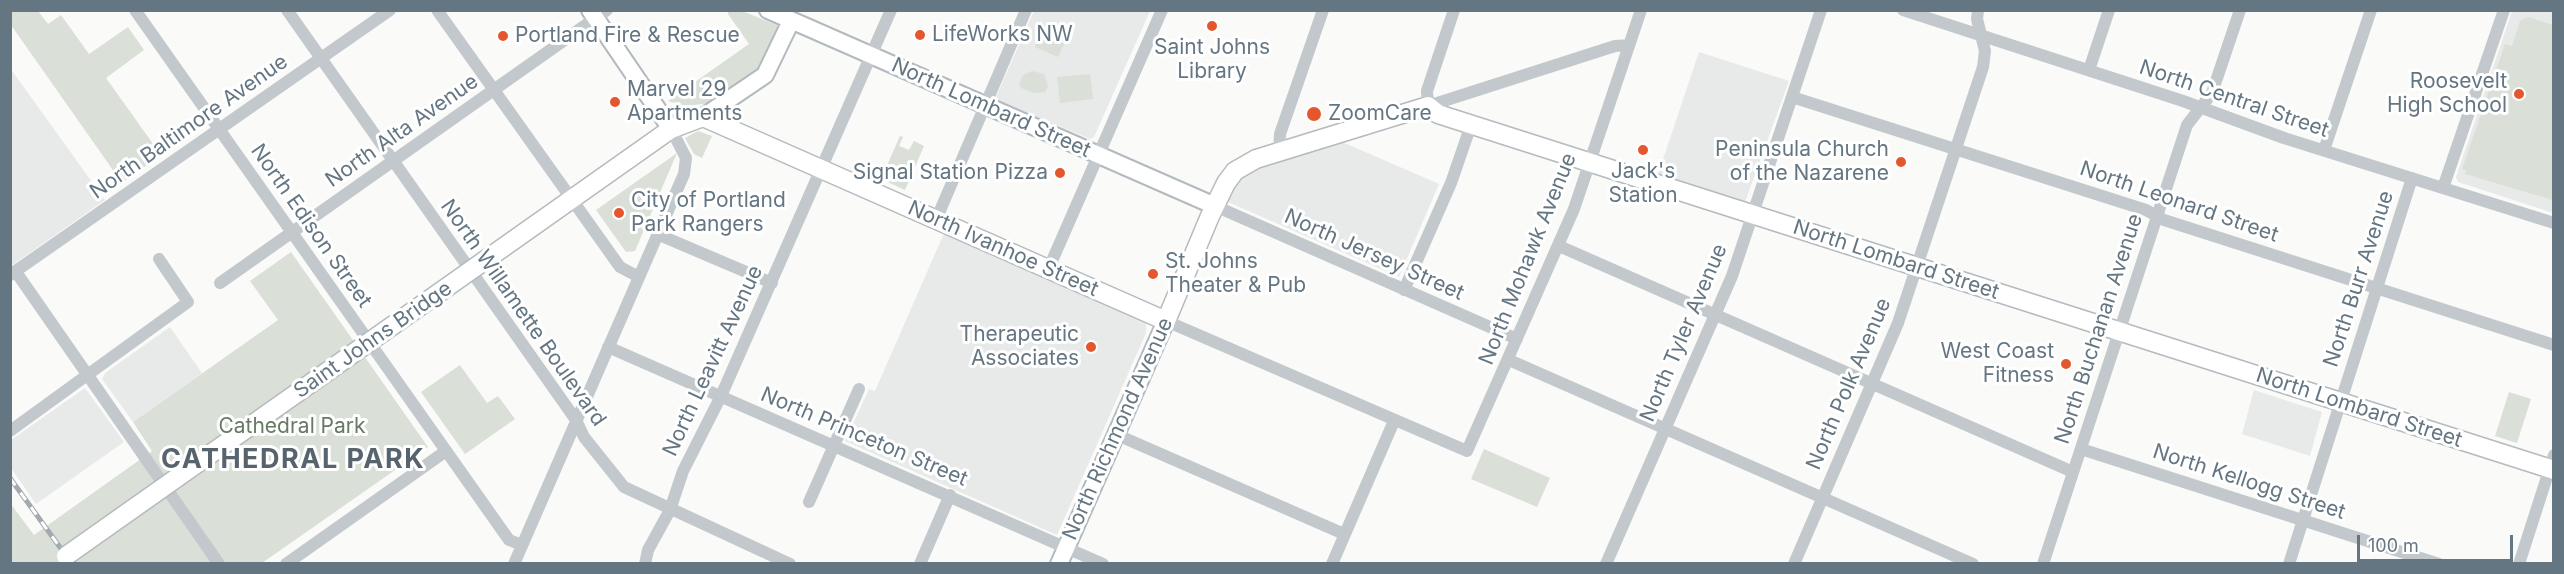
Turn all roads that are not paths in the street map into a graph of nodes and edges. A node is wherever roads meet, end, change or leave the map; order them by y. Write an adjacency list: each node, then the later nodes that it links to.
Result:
1 (135, 10): 34 (street, North Edison Street)
2 (287, 10): 24 (street, North Willamette Boulevard)
3 (390, 10): 24 (street, North Baltimore Avenue)
4 (437, 10): 26 (street)
5 (768, 10): 20 (street, North Lombard Street)
6 (891, 10): 23 (street, North Leavitt Avenue)
7 (1026, 10): 28 (street)
8 (1162, 10): 38 (street)
9 (1323, 10): 37 (street)
10 (1454, 10): 29 (street)
11 (1641, 10): 22 (street, North Mohawk Avenue)
12 (1821, 10): 27 (street, North Tyler Avenue)
13 (1903, 10): 21 (street, North Central Street)
14 (1978, 10): 21 (street, North Polk Avenue)
15 (2109, 10): 25 (street)
16 (2240, 10): 30 (street, North Buchanan Avenue)
17 (2371, 10): 36 (street)
18 (2504, 10): 43 (street)
19 (598, 13): 26 (street, North Alta Avenue); 33 (street)
20 (791, 21): 23 (street, North Lombard Street); 31 (street)
21 (1980, 35): 25 (street, North Central Street); 35 (street, North Polk Avenue)
22 (1629, 45): 29 (street); 40 (street, North Mohawk Avenue)
23 (871, 56): 28 (street, North Lombard Street); 41 (street, North Leavitt Avenue)
24 (321, 58): 34 (street, North Baltimore Avenue); 39 (street, North Willamette Boulevard)
25 (2089, 70): 30 (street, North Central Street)
26 (495, 90): 39 (street, North Alta Avenue); 44 (street)
27 (1792, 97): 35 (street, North Leonard Street); 46 (street, North Tyler Avenue)
28 (985, 105): 38 (street, North Lombard Street); 48 (street)
29 (1428, 106): 32 (main road, North Lombard Street); 37 (main road)
30 (2200, 108): 36 (street, North Central Street); 47 (street, North Buchanan Avenue)
31 (703, 117): 33 (main road); 41 (main road, North Ivanhoe Street)
32 (1471, 125): 40 (main road, North Lombard Street); 61 (street)
33 (671, 129): 44 (main road, Saint Johns Bridge); 51 (street)
34 (219, 130): 50 (street, North Edison Street); 56 (street, North Baltimore Avenue)
35 (1956, 149): 47 (street, North Leonard Street); 54 (street, North Polk Avenue)
36 (2324, 150): 42 (street, North Central Street)
37 (1279, 152): 45 (main road, North Richmond Avenue)
38 (1098, 155): 45 (street, North Lombard Street); 55 (street)
39 (393, 162): 50 (street, North Alta Avenue); 74 (street, North Willamette Boulevard)
40 (1589, 162): 46 (main road, North Lombard Street); 52 (street, North Mohawk Avenue)
41 (822, 170): 48 (main road, North Ivanhoe Street); 59 (street, North Leavitt Avenue)
42 (2412, 178): 43 (street, North Central Street); 60 (street, North Burr Avenue)
43 (2443, 188): 49 (street, North Central Street)
44 (571, 200): 57 (street); 94 (main road, Saint Johns Bridge, bridge)
45 (1215, 206): 61 (street, North Jersey Street); 63 (main road, North Richmond Avenue)
46 (1751, 214): 54 (main road, North Lombard Street); 62 (street, North Tyler Avenue)
47 (2156, 215): 60 (street, North Leonard Street); 64 (street, North Buchanan Avenue)
48 (936, 220): 55 (main road, North Ivanhoe Street)
49 (2553, 223)
50 (293, 232): 58 (street, North Alta Avenue); 81 (street, North Edison Street)
51 (657, 234): 57 (street); 59 (street)
52 (1559, 246): 62 (street); 65 (street, North Mohawk Avenue)
53 (159, 259): 69 (street)
54 (1915, 267): 64 (main road, North Lombard Street); 70 (street, North Polk Avenue)
55 (1048, 270): 63 (main road, North Ivanhoe Street)
56 (13, 274): 69 (street)
57 (639, 277): 67 (street)
58 (220, 283)
59 (772, 283): 72 (street, North Leavitt Avenue)
60 (2376, 289): 66 (street, North Leonard Street); 73 (street, North Burr Avenue)
61 (1404, 290): 65 (street, North Jersey Street)
62 (1715, 315): 70 (street); 76 (street, North Tyler Avenue)
63 (1166, 321): 75 (street, North Ivanhoe Street); 78 (street, North Richmond Avenue)
64 (2120, 332): 73 (main road, North Lombard Street); 80 (street, North Buchanan Avenue)
65 (1517, 339): 68 (street, North Mohawk Avenue)
66 (2553, 345)
67 (608, 347): 72 (street, North Princeton Street); 74 (street)
68 (1509, 360): 76 (street); 82 (street, North Mohawk Avenue)
69 (88, 374): 77 (street); 95 (street)
70 (1872, 384): 84 (street); 86 (street, North Polk Avenue)
71 (859, 389): 79 (street)
72 (722, 396): 79 (street, North Princeton Street); 88 (street, North Leavitt Avenue)
73 (2340, 402): 83 (main road, North Lombard Street); 89 (street, North Burr Avenue)
74 (576, 420): 88 (street, North Willamette Boulevard); 91 (street)
75 (1394, 421): 82 (street, North Ivanhoe Street); 90 (street)
76 (1665, 429): 86 (street); 103 (street, North Tyler Avenue)
77 (10, 431)
78 (1115, 434): 90 (street); 92 (street, North Richmond Avenue)
79 (835, 446): 85 (street, North Princeton Street); 87 (street)
80 (2081, 449): 84 (street, North Buchanan Avenue); 89 (street, North Kellogg Street)
81 (446, 451): 91 (street, North Edison Street); 96 (street)
82 (1467, 451)
83 (2552, 464): 109 (street)
84 (2073, 472): 106 (street, North Buchanan Avenue)
85 (950, 495): 92 (street, North Princeton Street); 99 (street)
86 (1822, 498): 104 (street, North Polk Avenue); 105 (street)
87 (808, 502)
88 (670, 510): 93 (street, North Willamette Boulevard); 98 (street, North Leavitt Avenue)
89 (2302, 520): 107 (street, North Burr Avenue); 108 (street, North Kellogg Street)
90 (1344, 534): 102 (street)
91 (522, 545): 97 (street)
92 (1066, 547): 100 (street, North Richmond Avenue); 101 (street, North Princeton Street)
93 (786, 563)
94 (55, 564)
95 (219, 564)
96 (286, 564)
97 (514, 564)
98 (645, 564)
99 (920, 564)
100 (1059, 564)
101 (1103, 564)
102 (1332, 564)
103 (1606, 564)
104 (1794, 564)
105 (1973, 564)
106 (2043, 564)
107 (2289, 564)
108 (2439, 564)
109 (2519, 564)

